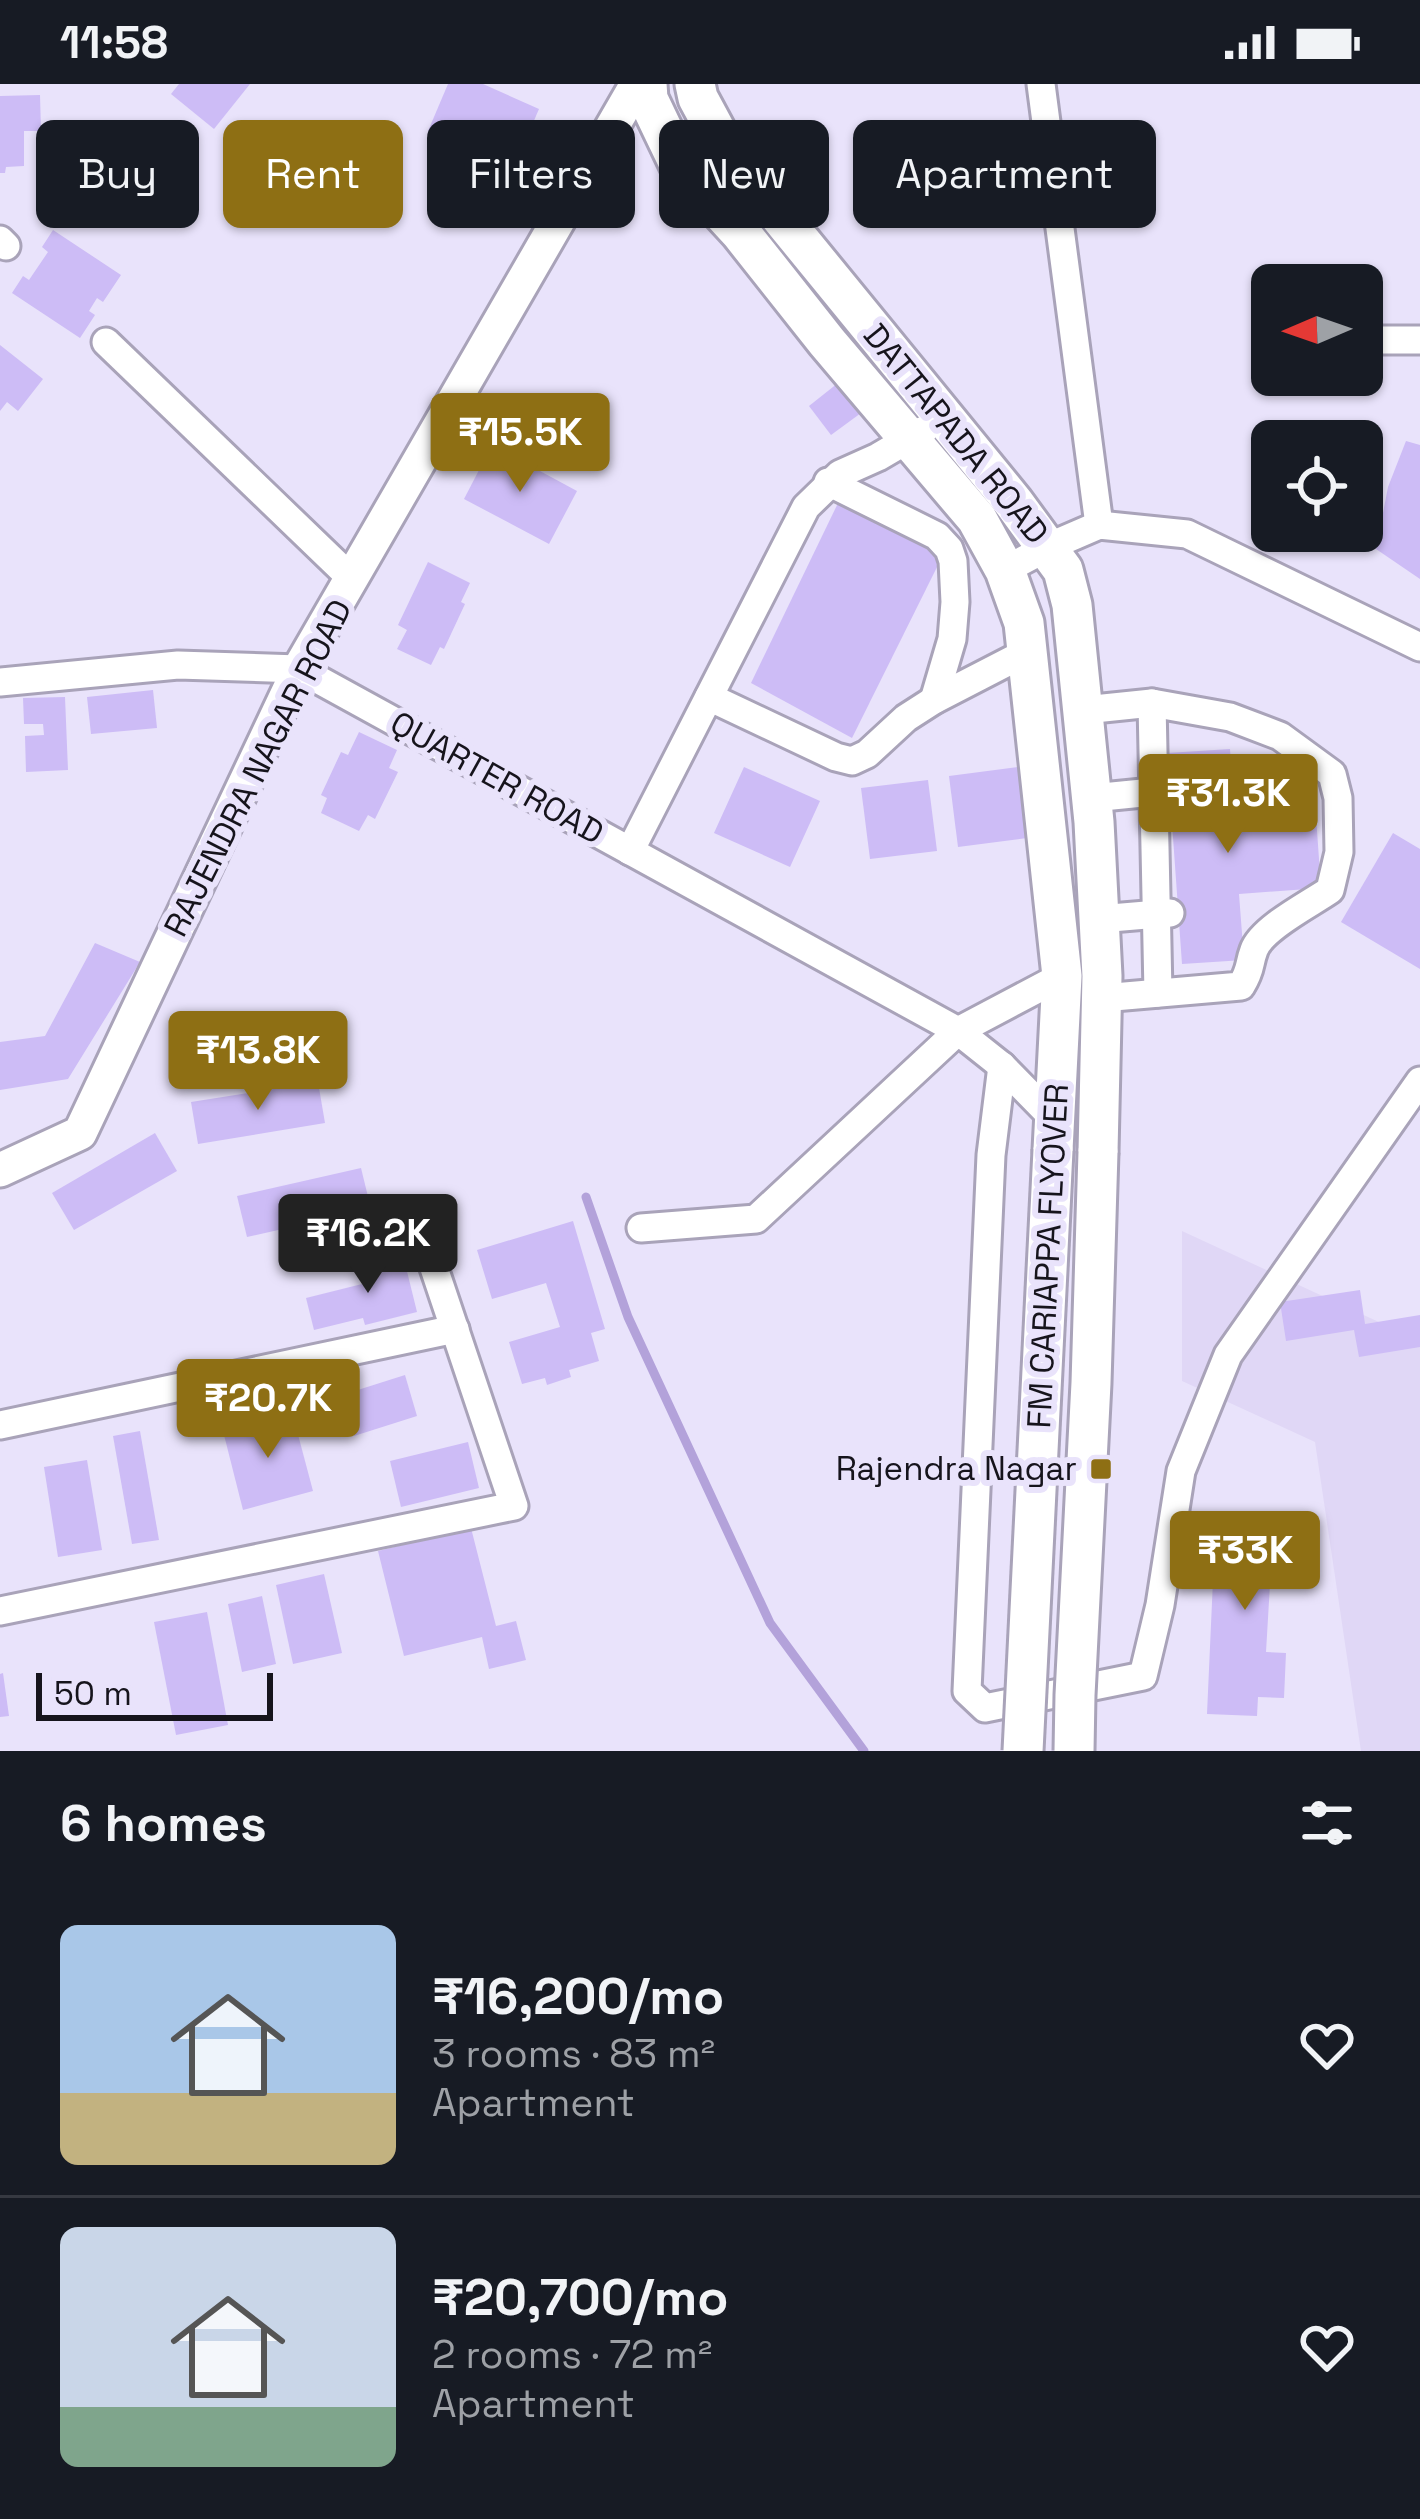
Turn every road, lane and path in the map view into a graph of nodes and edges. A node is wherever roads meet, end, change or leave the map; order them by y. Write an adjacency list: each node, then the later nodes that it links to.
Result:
1 (637, 84): 16 (street, RAJENDRA NAGAR ROAD)
2 (647, 84): 9 (main road)
3 (695, 84): 8 (main road, DATTAPADA ROAD)
4 (1041, 84): 12 (street)
5 (1383, 340): 6 (street)
6 (1420, 340)
7 (106, 342): 16 (street)
8 (944, 418): 9 (street); 11 (main road, DATTAPADA ROAD)
9 (910, 438): 10 (street); 13 (main road)
10 (828, 482): 13 (street); 21 (street)
11 (1014, 503): 13 (street); 14 (main road, DATTAPADA ROAD)
12 (1099, 525): 14 (street); 18 (street)
13 (965, 538): 15 (main road); 22 (street)
14 (1048, 547): 15 (street); 24 (main road, DATTAPADA ROAD)
15 (1005, 570): 17 (main road)
16 (352, 579): 19 (street, RAJENDRA NAGAR ROAD)
17 (1025, 637): 22 (street); 30 (main road)
18 (1420, 647)
19 (299, 670): 20 (street, QUARTER ROAD); 27 (street, QUARTER ROAD); 37 (street, RAJENDRA NAGAR ROAD)
20 (0, 682)
21 (709, 697): 22 (street); 27 (street)
22 (934, 700)
23 (1152, 703): 24 (street); 25 (street); 32 (street)
24 (1084, 710): 26 (main road, DATTAPADA ROAD)
25 (1158, 792): 26 (street); 28 (street)
26 (1092, 798): 29 (main road, DATTAPADA ROAD)
27 (630, 851): 33 (street, QUARTER ROAD)
28 (1163, 914): 29 (street); 32 (street)
29 (1099, 919): 31 (main road, DATTAPADA ROAD)
30 (1062, 976): 33 (street); 36 (main road, FM CARIAPPA FLYOVER)
31 (1102, 987): 32 (street); 44 (main road, FM CARIAPPA FLYOVER, bridge)
32 (1158, 993)
33 (958, 1031): 34 (street, QUARTER ROAD); 38 (street)
34 (1002, 1066): 35 (street); 36 (street, QUARTER ROAD)
35 (1420, 1081)
36 (1054, 1135): 43 (main road, FM CARIAPPA FLYOVER, bridge)
37 (0, 1170)
38 (640, 1228)
39 (430, 1253): 40 (street)
40 (454, 1329): 41 (street); 42 (street)
41 (0, 1425)
42 (0, 1611)
43 (1024, 1751)
44 (1074, 1751)

